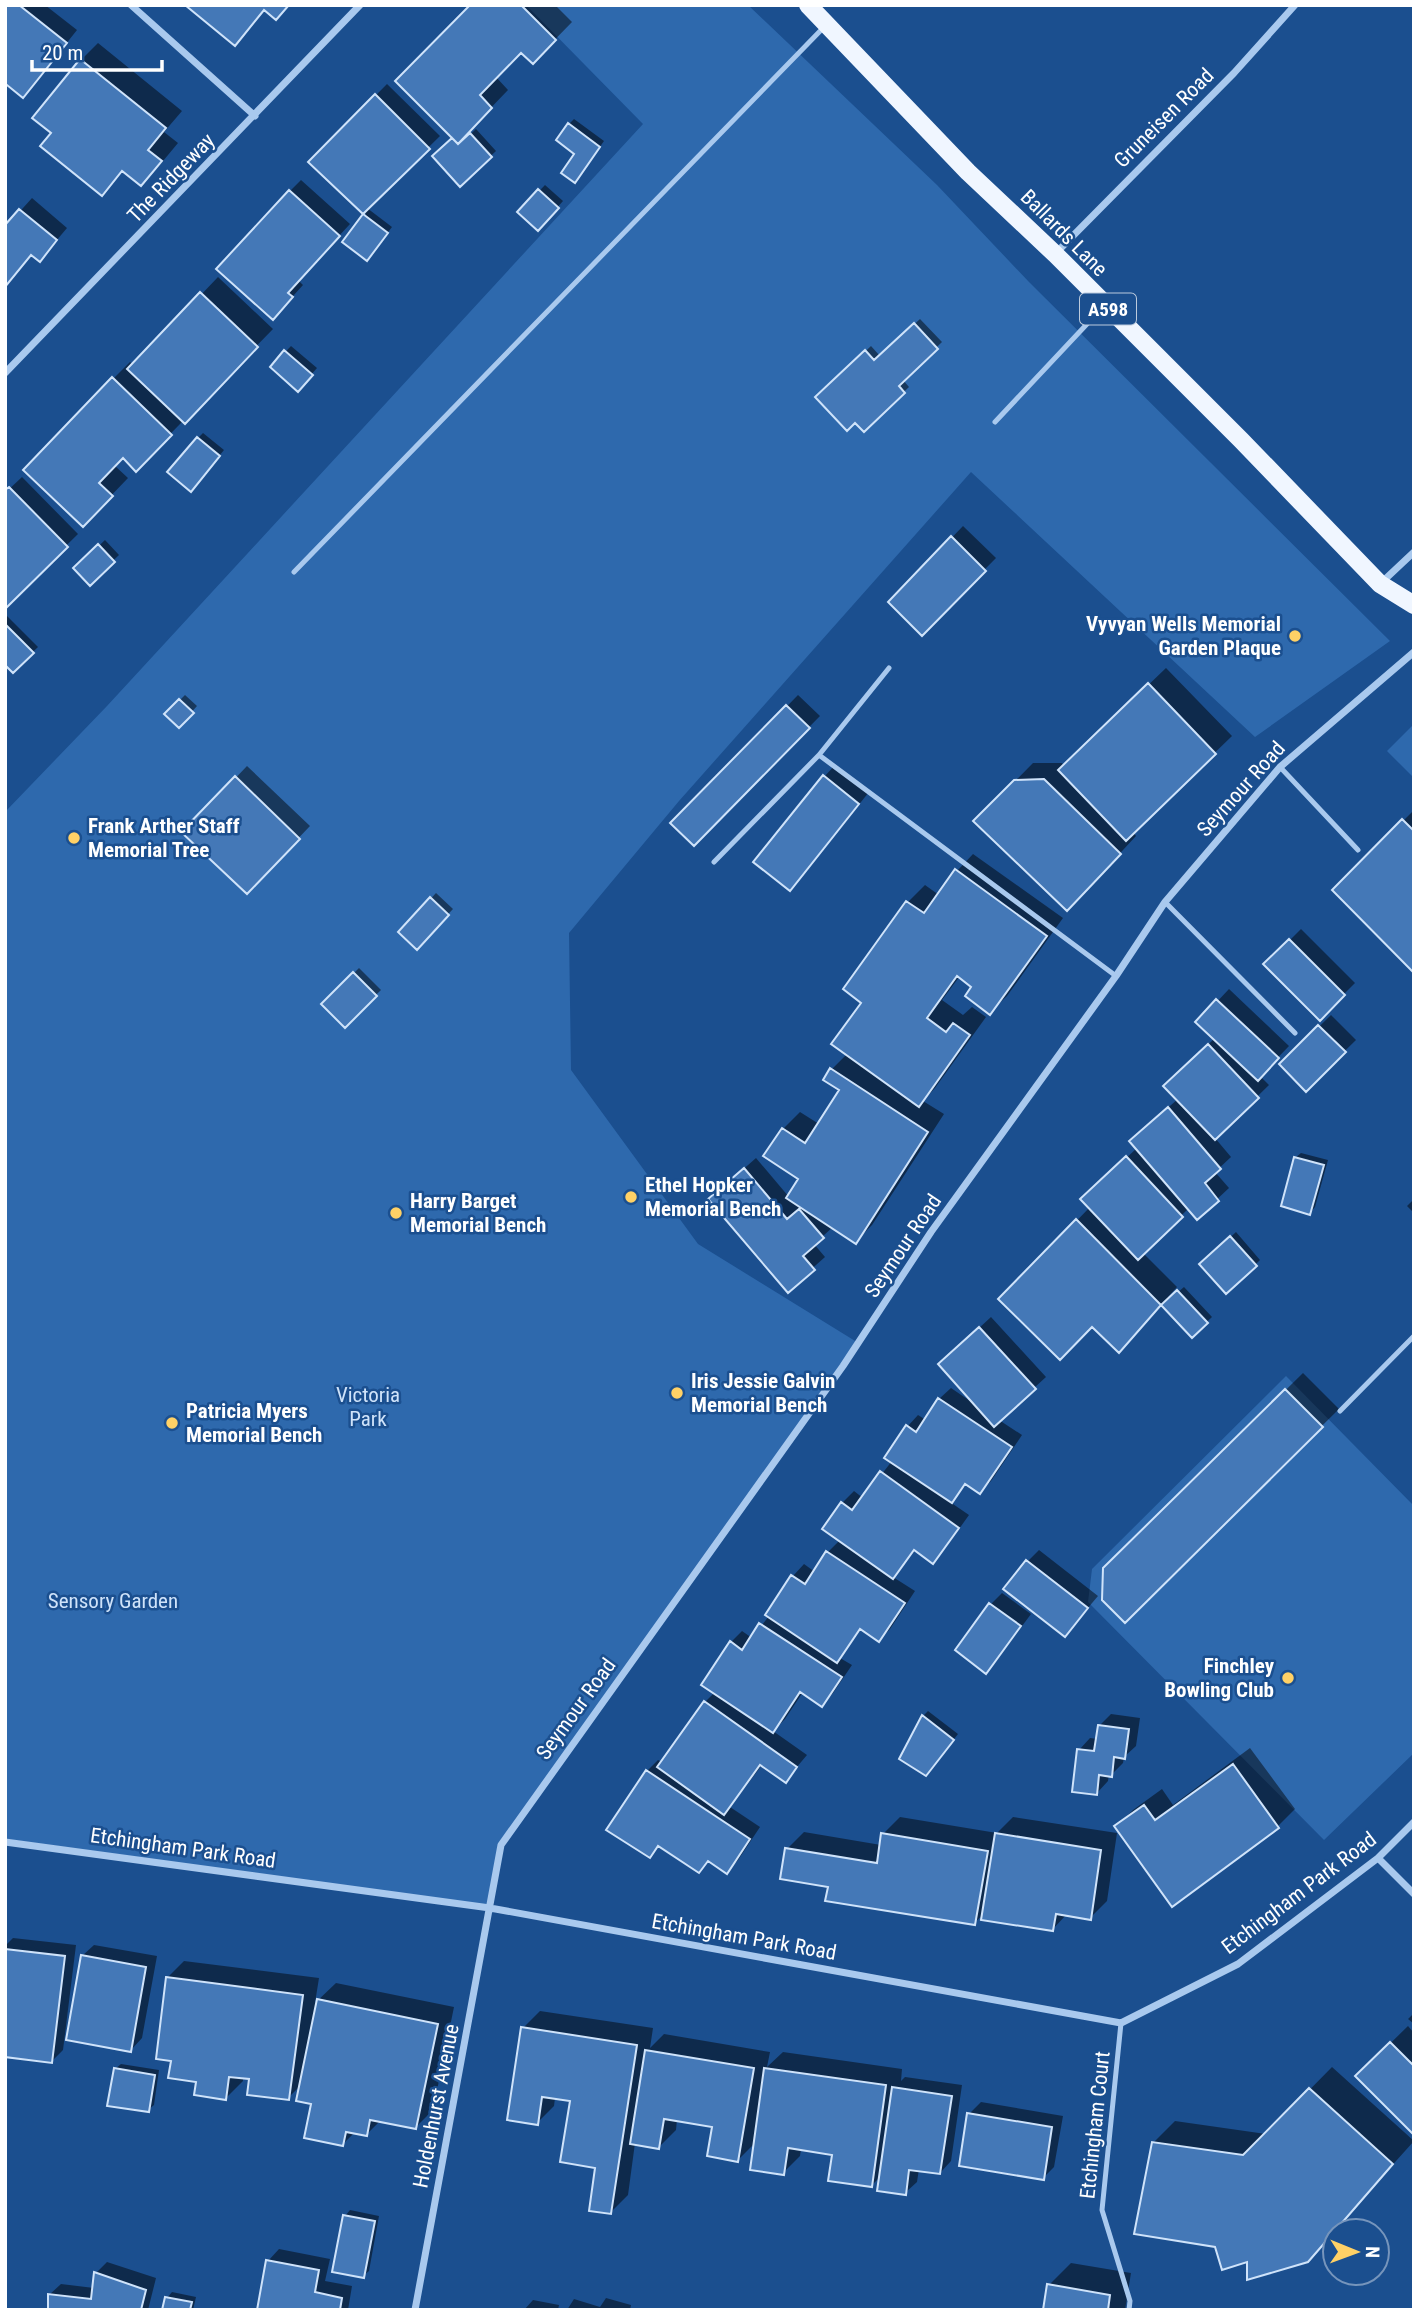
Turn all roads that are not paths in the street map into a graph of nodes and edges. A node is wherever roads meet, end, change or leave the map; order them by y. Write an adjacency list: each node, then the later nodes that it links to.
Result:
1 (131, 5): 6 (street)
2 (360, 5): 6 (street, The Ridgeway)
3 (808, 5): 5 (main road, Ballards Lane / A598)
4 (1295, 5): 7 (street, Gruneisen Road)
5 (827, 23): 7 (main road, Ballards Lane / A598); 12 (lane)
6 (255, 116): 9 (street, The Ridgeway)
7 (1055, 254): 8 (main road, Ballards Lane / A598)
8 (1104, 305): 10 (lane); 13 (main road, Ballards Lane / A598)
9 (5, 373)
10 (995, 422)
11 (1414, 552): 13 (street)
12 (294, 572)
13 (1380, 584): 14 (main road, Ballards Lane / A598)
14 (1414, 605)
15 (1414, 652): 18 (street, Seymour Road)
16 (889, 668): 17 (lane)
17 (819, 755): 20 (lane); 22 (lane)
18 (1280, 767): 19 (lane); 21 (street, Seymour Road)
19 (1358, 850)
20 (714, 862)
21 (1165, 902): 22 (street, Seymour Road); 23 (lane)
22 (1116, 976): 30 (street, Seymour Road)
23 (1294, 1033)
24 (1414, 1336): 25 (lane)
25 (1340, 1411)
26 (1414, 1822): 28 (street, Etchingham Park Road)
27 (5, 1842): 30 (street, Etchingham Park Road)
28 (1378, 1858): 29 (street); 31 (street, Etchingham Park Road)
29 (1414, 1894)
30 (490, 1908): 31 (street, Etchingham Park Road); 32 (street, Holdenhurst Avenue)
31 (1121, 2023): 33 (lane, Etchingham Court)
32 (415, 2310)
33 (1129, 2310)

